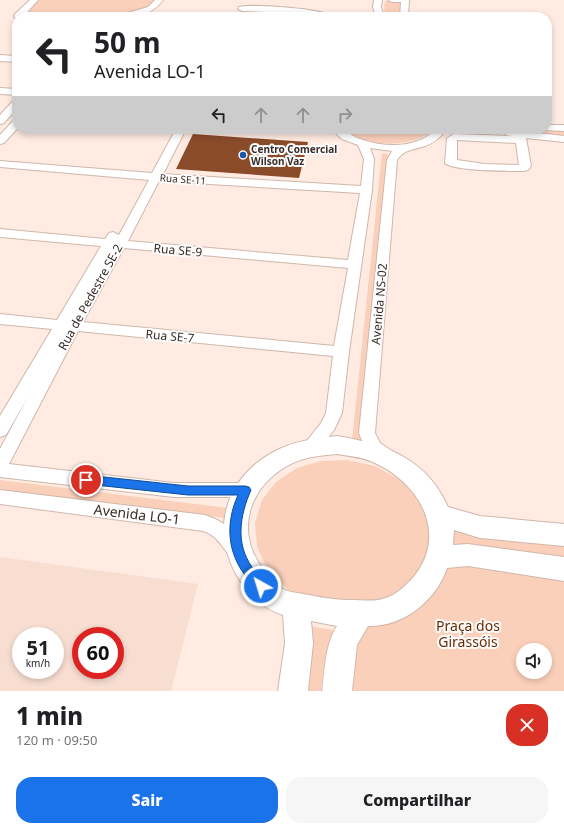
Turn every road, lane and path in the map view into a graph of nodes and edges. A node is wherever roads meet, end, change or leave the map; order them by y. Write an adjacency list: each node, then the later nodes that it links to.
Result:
1 (34, 0): 8 (street)
2 (159, 0): 9 (street)
3 (247, 0): 7 (street)
4 (378, 0): 12 (street)
5 (392, 0): 6 (street)
6 (405, 0): 13 (street)
7 (242, 9): 10 (street); 11 (street)
8 (21, 12)
9 (141, 12)
10 (240, 12)
11 (292, 12)
12 (378, 12)
13 (404, 12)
14 (0, 58): 15 (street)
15 (12, 59)
16 (0, 91): 17 (street)
17 (12, 92)
18 (0, 101): 19 (street)
19 (12, 102)
20 (12, 108): 21 (street)
21 (0, 121)
22 (12, 128): 32 (street)
23 (552, 128): 24 (street)
24 (564, 128)
25 (170, 134): 36 (street, Rua de Pedestre SE-2)
26 (179, 134): 36 (street, Rua de Pedestre SE-2)
27 (343, 134): 33 (street)
28 (438, 134): 34 (street)
29 (500, 134): 30 (street)
30 (520, 137): 30 (street); 31 (street)
31 (564, 140)
32 (0, 141)
33 (363, 144): 34 (street); 37 (street)
34 (406, 147): 47 (street, Avenida NS-02)
35 (0, 164): 36 (street, Rua SE-11)
36 (152, 177): 37 (street, Rua SE-11); 40 (street, Rua de Pedestre SE-2)
37 (366, 190): 41 (street)
38 (0, 225): 40 (street, Rua SE-9)
39 (0, 233): 40 (street, Rua SE-9)
40 (117, 239): 41 (street, Rua SE-9); 43 (street, Rua de Pedestre SE-2)
41 (355, 260): 44 (street)
42 (0, 319): 43 (street, Rua SE-7)
43 (67, 326): 44 (street, Rua SE-7); 45 (street, Rua de Pedestre SE-2); 48 (street, Rua de Pedestre SE-2)
44 (341, 352): 46 (street)
45 (0, 431)
46 (311, 447): 47 (main road); 50 (main road)
47 (388, 458): 52 (main road)
48 (0, 465)
49 (0, 470): 50 (street)
50 (245, 490): 54 (main road)
51 (0, 497): 54 (street, Avenida LO-1)
52 (439, 515): 53 (main road); 55 (main road)
53 (564, 535)
54 (238, 551): 57 (main road)
55 (440, 557): 56 (main road); 58 (main road)
56 (564, 570)
57 (295, 605): 58 (main road); 59 (main road)
58 (361, 613): 60 (main road)
59 (293, 691)
60 (337, 691)

